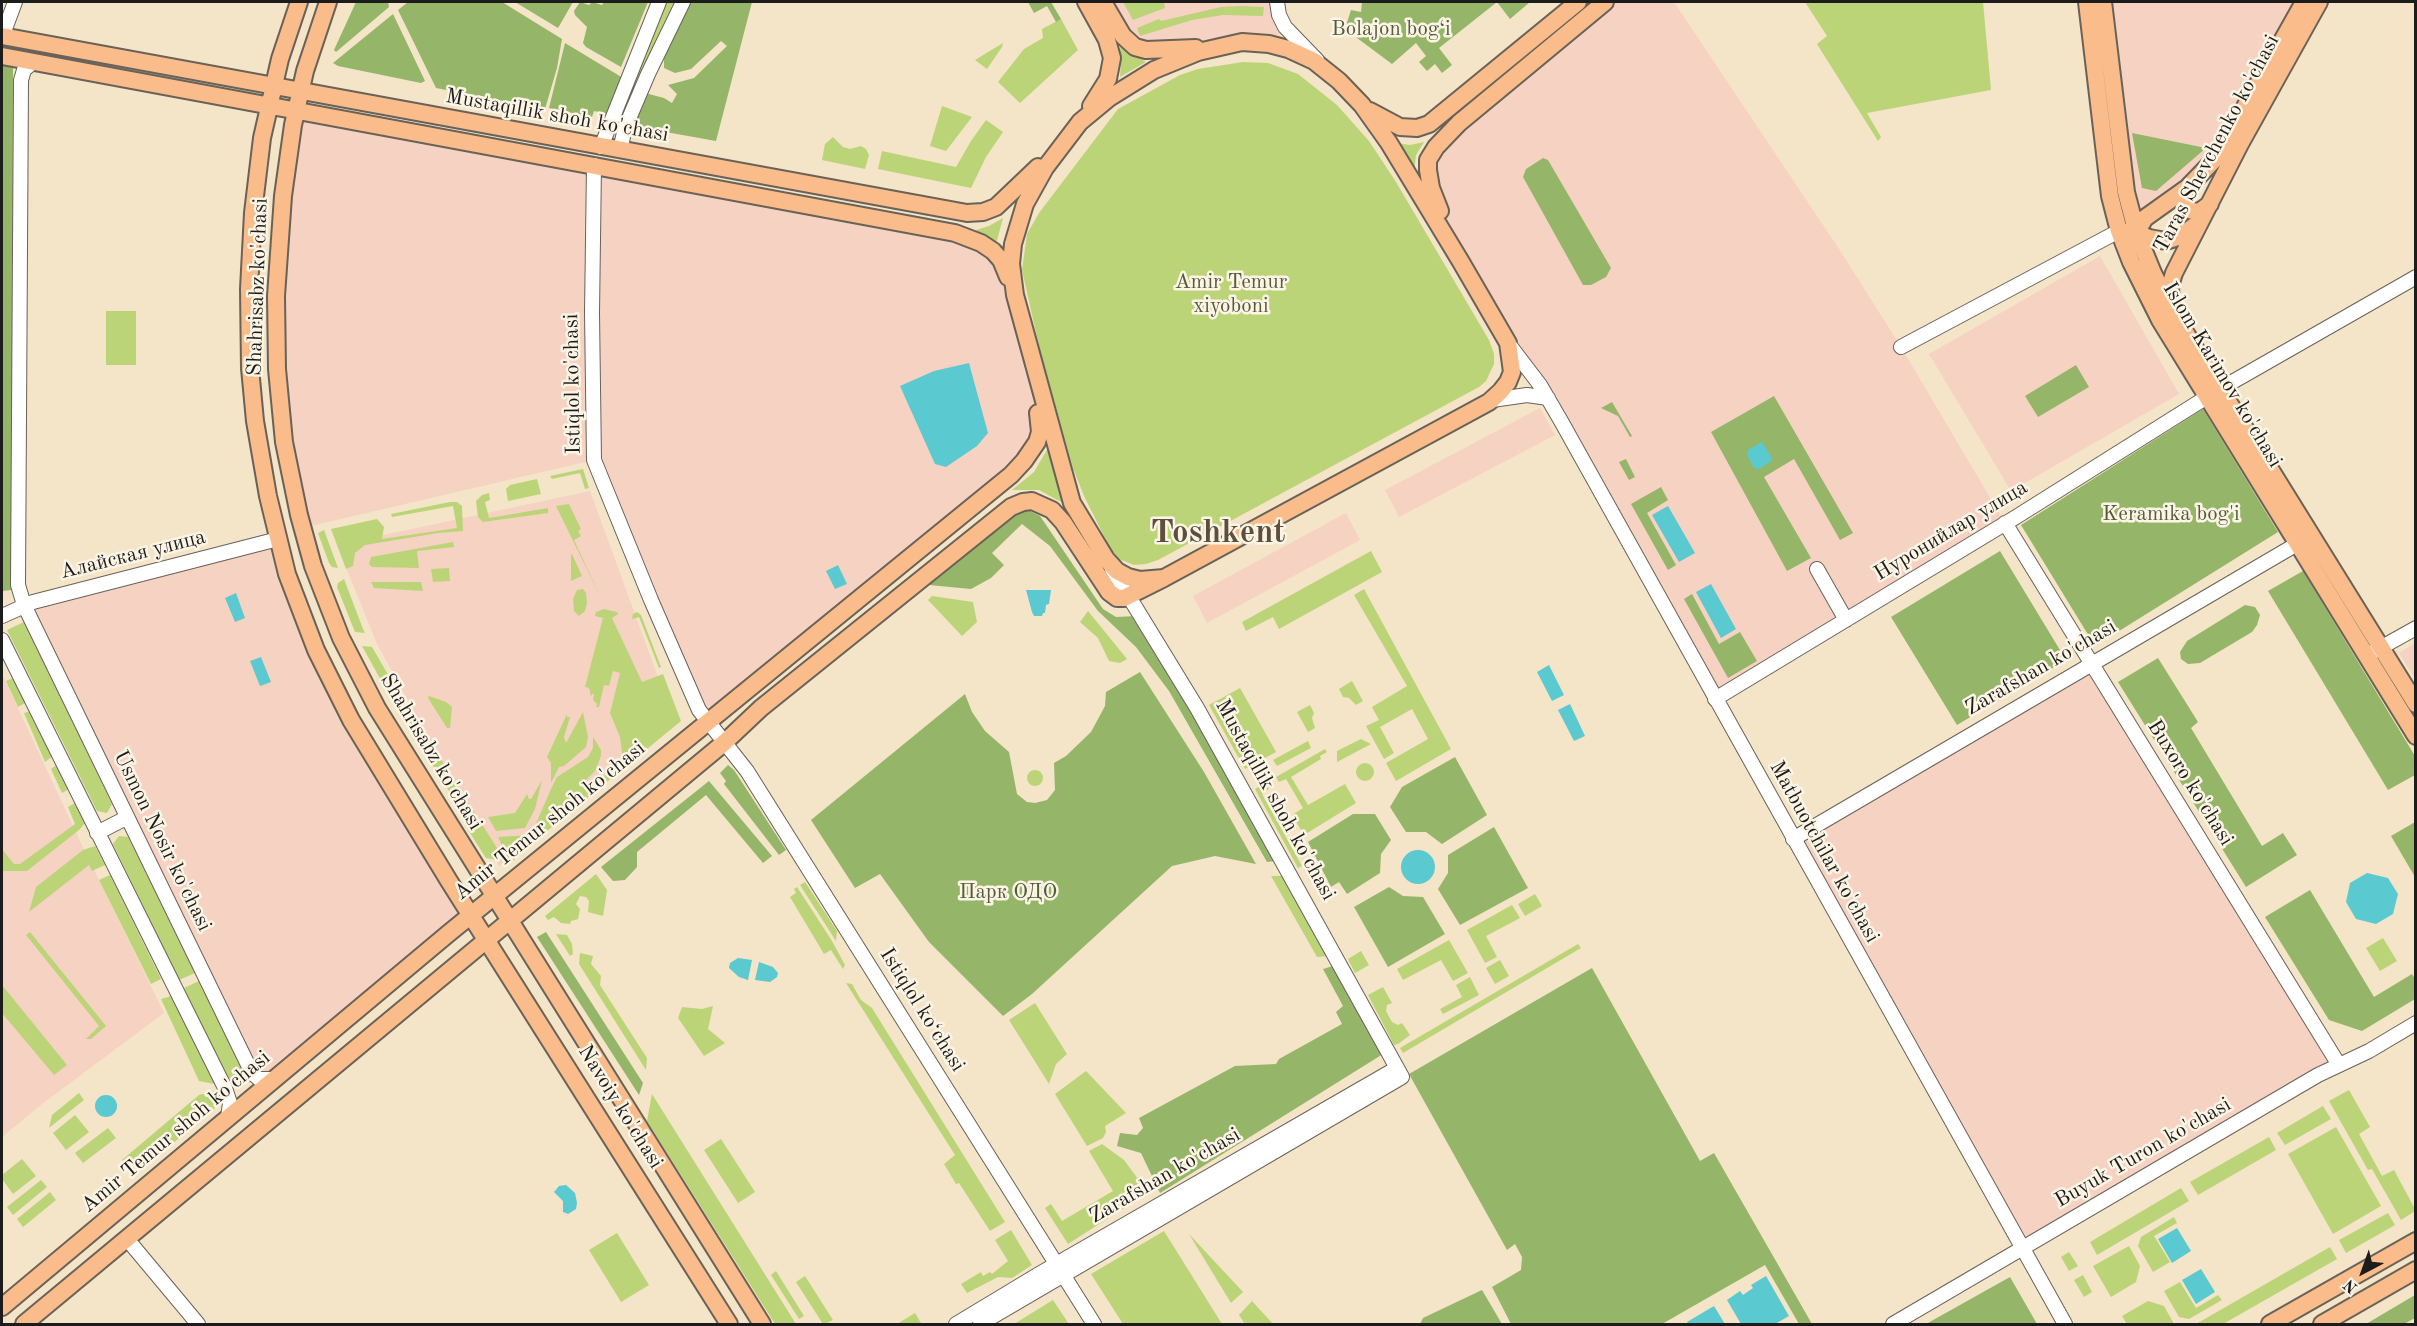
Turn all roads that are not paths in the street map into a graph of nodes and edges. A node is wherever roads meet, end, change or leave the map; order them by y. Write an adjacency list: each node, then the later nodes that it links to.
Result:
1 (15, 2): 15 (street)
2 (299, 2): 20 (main road, Shahrisabz ko'chasi)
3 (328, 2): 21 (main road, Shahrisabz ko'chasi)
4 (659, 2): 26 (street)
5 (683, 2): 27 (street)
6 (1086, 2): 25 (main road)
7 (1103, 2): 16 (main road)
8 (1277, 2): 19 (street)
9 (1578, 2): 22 (main road)
10 (1605, 2): 35 (main road)
11 (2087, 2): 30 (main road, Islom Karimov ko'chasi)
12 (2103, 2): 30 (main road, Islom Karimov ko'chasi)
13 (2304, 2): 29 (main road, Taras Shevchenko ko'chasi)
14 (2319, 2): 32 (main road, Taras Shevchenko ko'chasi)
15 (2, 37): 20 (main road, Mustaqillik shoh ko'chasi)
16 (1215, 47): 19 (main road); 25 (main road)
17 (2, 56): 18 (main road, Mustaqillik shoh ko'chasi)
18 (33, 62): 23 (main road, Mustaqillik shoh ko'chasi); 53 (street, Usmon Nosir ko'chasi)
19 (1339, 81): 22 (main road)
20 (273, 87): 21 (main road, Mustaqillik shoh ko'chasi); 23 (main road, Shahrisabz ko'chasi)
21 (300, 92): 24 (main road, Shahrisabz ko'chasi); 26 (main road, Mustaqillik shoh ko'chasi)
22 (1362, 105): 35 (main road)
23 (268, 106): 24 (main road, Mustaqillik shoh ko'chasi); 47 (main road, Shahrisabz ko'chasi)
24 (296, 111): 28 (main road, Mustaqillik shoh ko'chasi); 68 (main road, Shahrisabz ko'chasi)
25 (1077, 126): 27 (main road, Mustaqillik shoh ko'chasi); 38 (main road)
26 (602, 147): 27 (main road, Mustaqillik shoh ko'chasi)
27 (620, 150)
28 (594, 165): 38 (main road, Mustaqillik shoh ko'chasi); 62 (street, Istiqlol ko'chasi)
29 (2187, 188): 31 (main road, Taras Shevchenko ko'chasi); 32 (main road)
30 (2121, 207): 31 (main road, Taras Shevchenko ko'chasi); 33 (main road, Islom Karimov ko'chasi); 34 (main road)
31 (2154, 211): 34 (main road, Taras Shevchenko ko'chasi)
32 (2206, 211): 34 (main road); 39 (main road, Taras Shevchenko ko'chasi)
33 (2119, 231): 36 (main road, Islom Karimov ko'chasi); 42 (street)
34 (2137, 234): 36 (main road, Taras Shevchenko ko'chasi); 39 (main road, Islom Karimov ko'chasi)
35 (1461, 262): 41 (main road)
36 (2131, 262): 43 (main road, Islom Karimov ko'chasi)
37 (2415, 277): 43 (street, Нуронийлар улица)
38 (1015, 295): 40 (main road)
39 (2172, 312): 43 (main road, Islom Karimov ko'chasi)
40 (1024, 329): 49 (main road); 62 (main road, Amir Temur shoh ko'chasi)
41 (1508, 343): 44 (street, Matbuotchilar ko'chasi); 45 (main road)
42 (1901, 347)
43 (2213, 393): 46 (street, Нуронийлар улица); 48 (main road, Islom Karimov ko'chasi)
44 (1548, 398): 45 (street); 60 (street, Matbuotchilar ko'chasi)
45 (1492, 399): 51 (main road)
46 (2005, 524): 55 (street, Нуронийлар улица); 59 (street, Buxoro ko'chasi)
47 (278, 539): 53 (street, Алайская улица); 69 (main road, Shahrisabz ko'chasi)
48 (2304, 540): 58 (main road, Islom Karimov ko'chasi); 59 (street, Zarafshan ko'chasi)
49 (1106, 559): 51 (main road); 52 (street, Mustaqillik shoh ko'chasi)
50 (1817, 569): 55 (street)
51 (1164, 578): 52 (main road)
52 (1130, 596): 64 (main road); 76 (street, Mustaqillik shoh ko'chasi)
53 (24, 605): 54 (street, Алайская улица); 65 (street, Usmon Nosir ko'chasi)
54 (2, 616)
55 (1846, 620): 60 (street, Нуронийлар улица)
56 (2415, 628): 58 (street)
57 (2, 640): 66 (street)
58 (2374, 652): 61 (main road, Islom Karimov ko'chasi); 63 (main road, Islom Karimov ko'chasi)
59 (2092, 665): 67 (street, Zarafshan ko'chasi); 75 (street, Buxoro ko'chasi)
60 (1715, 699): 67 (street, Matbuotchilar ko'chasi)
61 (2415, 704)
62 (708, 721): 64 (street, Istiqlol ko‘chasi); 68 (main road, Amir Temur shoh ko'chasi)
63 (2415, 736)
64 (725, 742): 70 (main road); 82 (street, Istiqlol ko‘chasi)
65 (126, 818): 66 (street); 77 (street, Usmon Nosir ko'chasi)
66 (98, 833): 78 (street)
67 (1793, 839): 81 (street, Matbuotchilar ko'chasi)
68 (493, 897): 69 (main road, Amir Temur shoh ko'chasi); 70 (main road, Shahrisabz ko'chasi)
69 (471, 914): 71 (main road, Navoiy ko'chasi); 73 (main road, Amir Temur shoh ko'chasi)
70 (508, 920): 71 (main road); 88 (main road, Navoiy ko'chasi)
71 (487, 939): 74 (main road); 87 (main road, Navoiy ko'chasi)
72 (2415, 1023): 75 (street, Buyuk Turon ko'chasi)
73 (327, 1035): 74 (main road); 77 (main road, Amir Temur shoh ko'chasi)
74 (346, 1057): 79 (main road)
75 (2339, 1065): 81 (street, Buyuk Turon ko'chasi)
76 (1400, 1072): 82 (street, Zarafshan ko'chasi)
77 (274, 1079): 78 (main road, Amir Temur shoh ko'chasi)
78 (228, 1118): 84 (main road, Amir Temur shoh ko'chasi)
79 (127, 1239): 85 (main road); 86 (street)
80 (2415, 1241): 94 (main road)
81 (2022, 1248): 92 (street, Buyuk Turon ko'chasi); 93 (street, Matbuotchilar ko'chasi)
82 (1060, 1269): 89 (street, Zarafshan ko'chasi); 90 (street, Zarafshan ko'chasi); 91 (street, Istiqlol ko‘chasi)
83 (2415, 1270): 95 (main road)
84 (2, 1308)
85 (24, 1324)
86 (198, 1324)
87 (729, 1324)
88 (762, 1324)
89 (956, 1324)
90 (980, 1324)
91 (1094, 1324)
92 (1893, 1324)
93 (2065, 1324)
94 (2270, 1324)
95 (2322, 1324)

